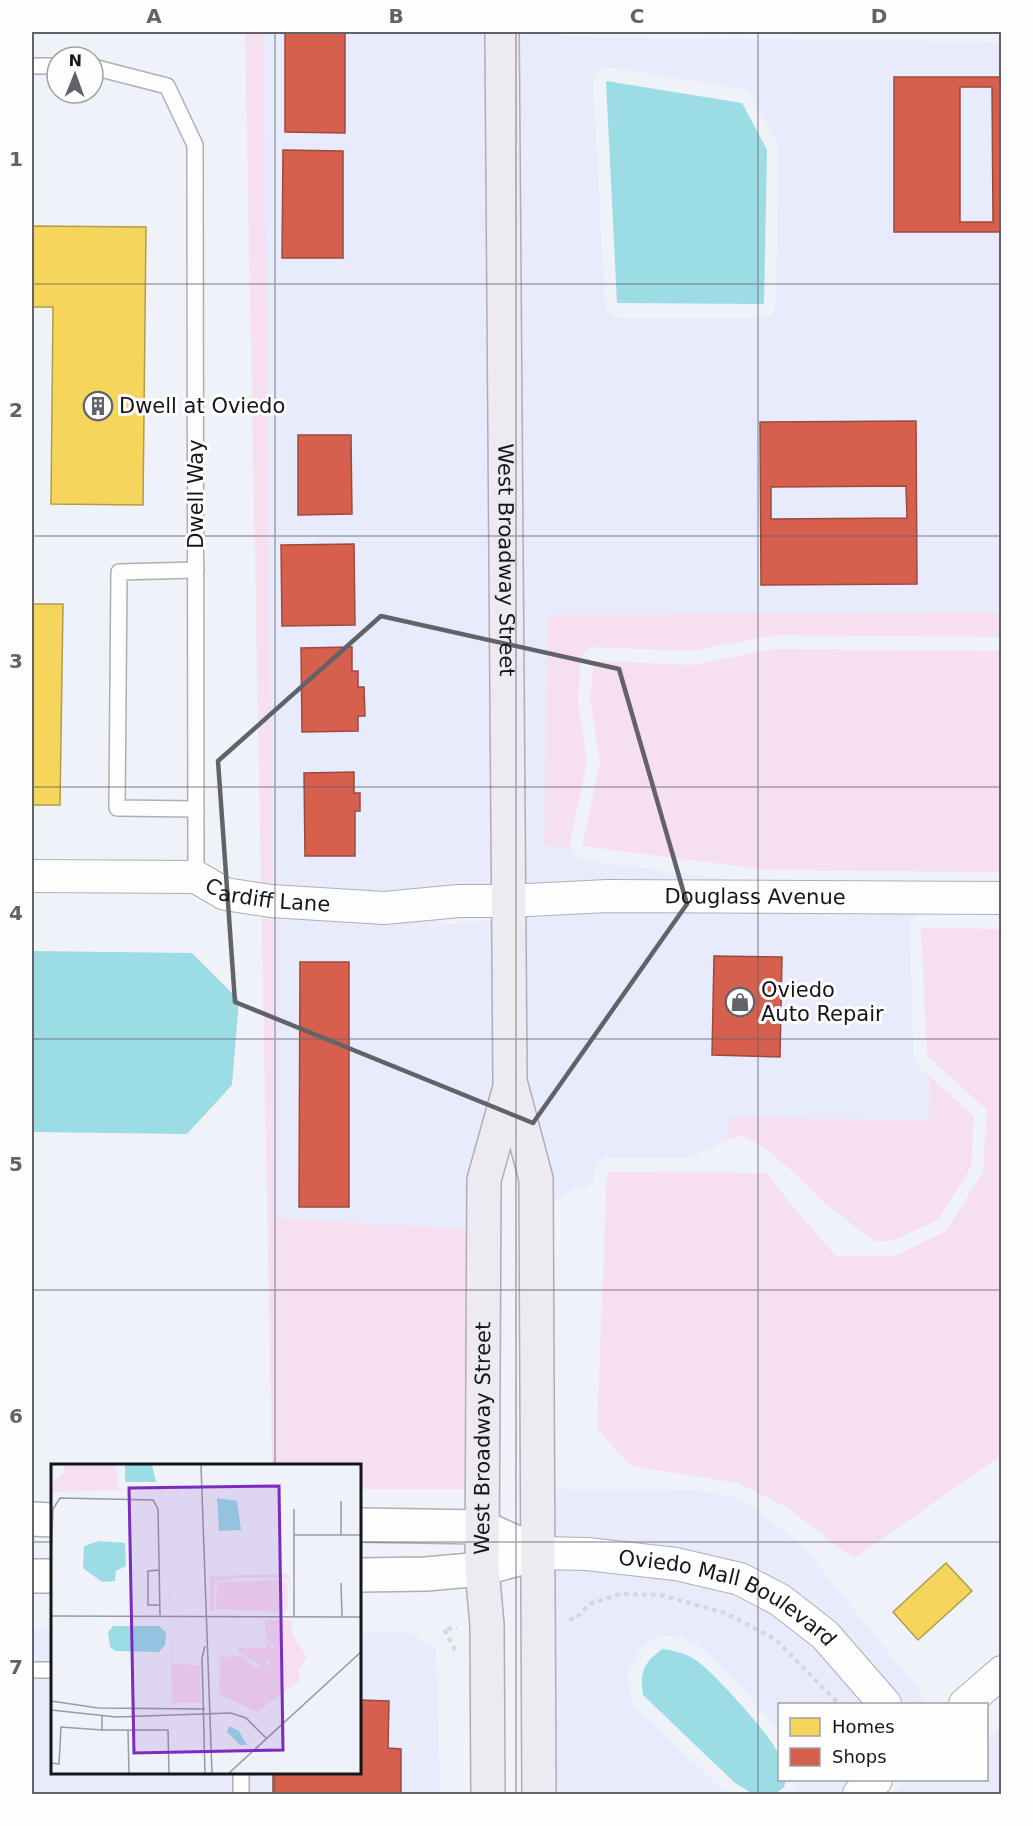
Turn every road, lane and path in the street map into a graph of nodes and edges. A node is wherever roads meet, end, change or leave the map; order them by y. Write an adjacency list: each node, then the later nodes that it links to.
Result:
1 (502, 32): 8 (main road, West Broadway Street)
2 (105, 70): 3 (lane, Dwell Way)
3 (196, 570): 4 (lane, Dwell Way); 4 (lane)
4 (196, 809): 6 (lane, Dwell Way)
5 (32, 876): 6 (street, Cardiff Lane)
6 (196, 877): 8 (street, Cardiff Lane)
7 (1002, 898): 8 (street, Douglass Avenue)
8 (508, 901): 9 (main road, West Broadway Street)
9 (510, 1087): 13 (main road, West Broadway Street); 14 (main road, West Broadway Street)
10 (32, 1519): 11 (street)
11 (51, 1520)
12 (362, 1525): 13 (street, Oviedo Mall Boulevard)
13 (482, 1527): 14 (street, Oviedo Mall Boulevard); 15 (main road, West Broadway Street)
14 (539, 1553): 15 (street, Oviedo Mall Boulevard); 24 (street, Oviedo Mall Boulevard); 30 (main road, West Broadway Street)
15 (482, 1569): 16 (street, Oviedo Mall Boulevard); 29 (main road, West Broadway Street)
16 (362, 1575)
17 (32, 1576): 18 (street)
18 (51, 1576)
19 (575, 1619): 23 (path)
20 (32, 1670): 21 (lane)
21 (51, 1670)
22 (1002, 1672): 25 (street)
23 (838, 1703)
24 (884, 1703)
25 (966, 1703)
26 (241, 1775): 28 (lane)
27 (874, 1781): 31 (street)
28 (241, 1794)
29 (488, 1794)
30 (539, 1794)
31 (859, 1794)

